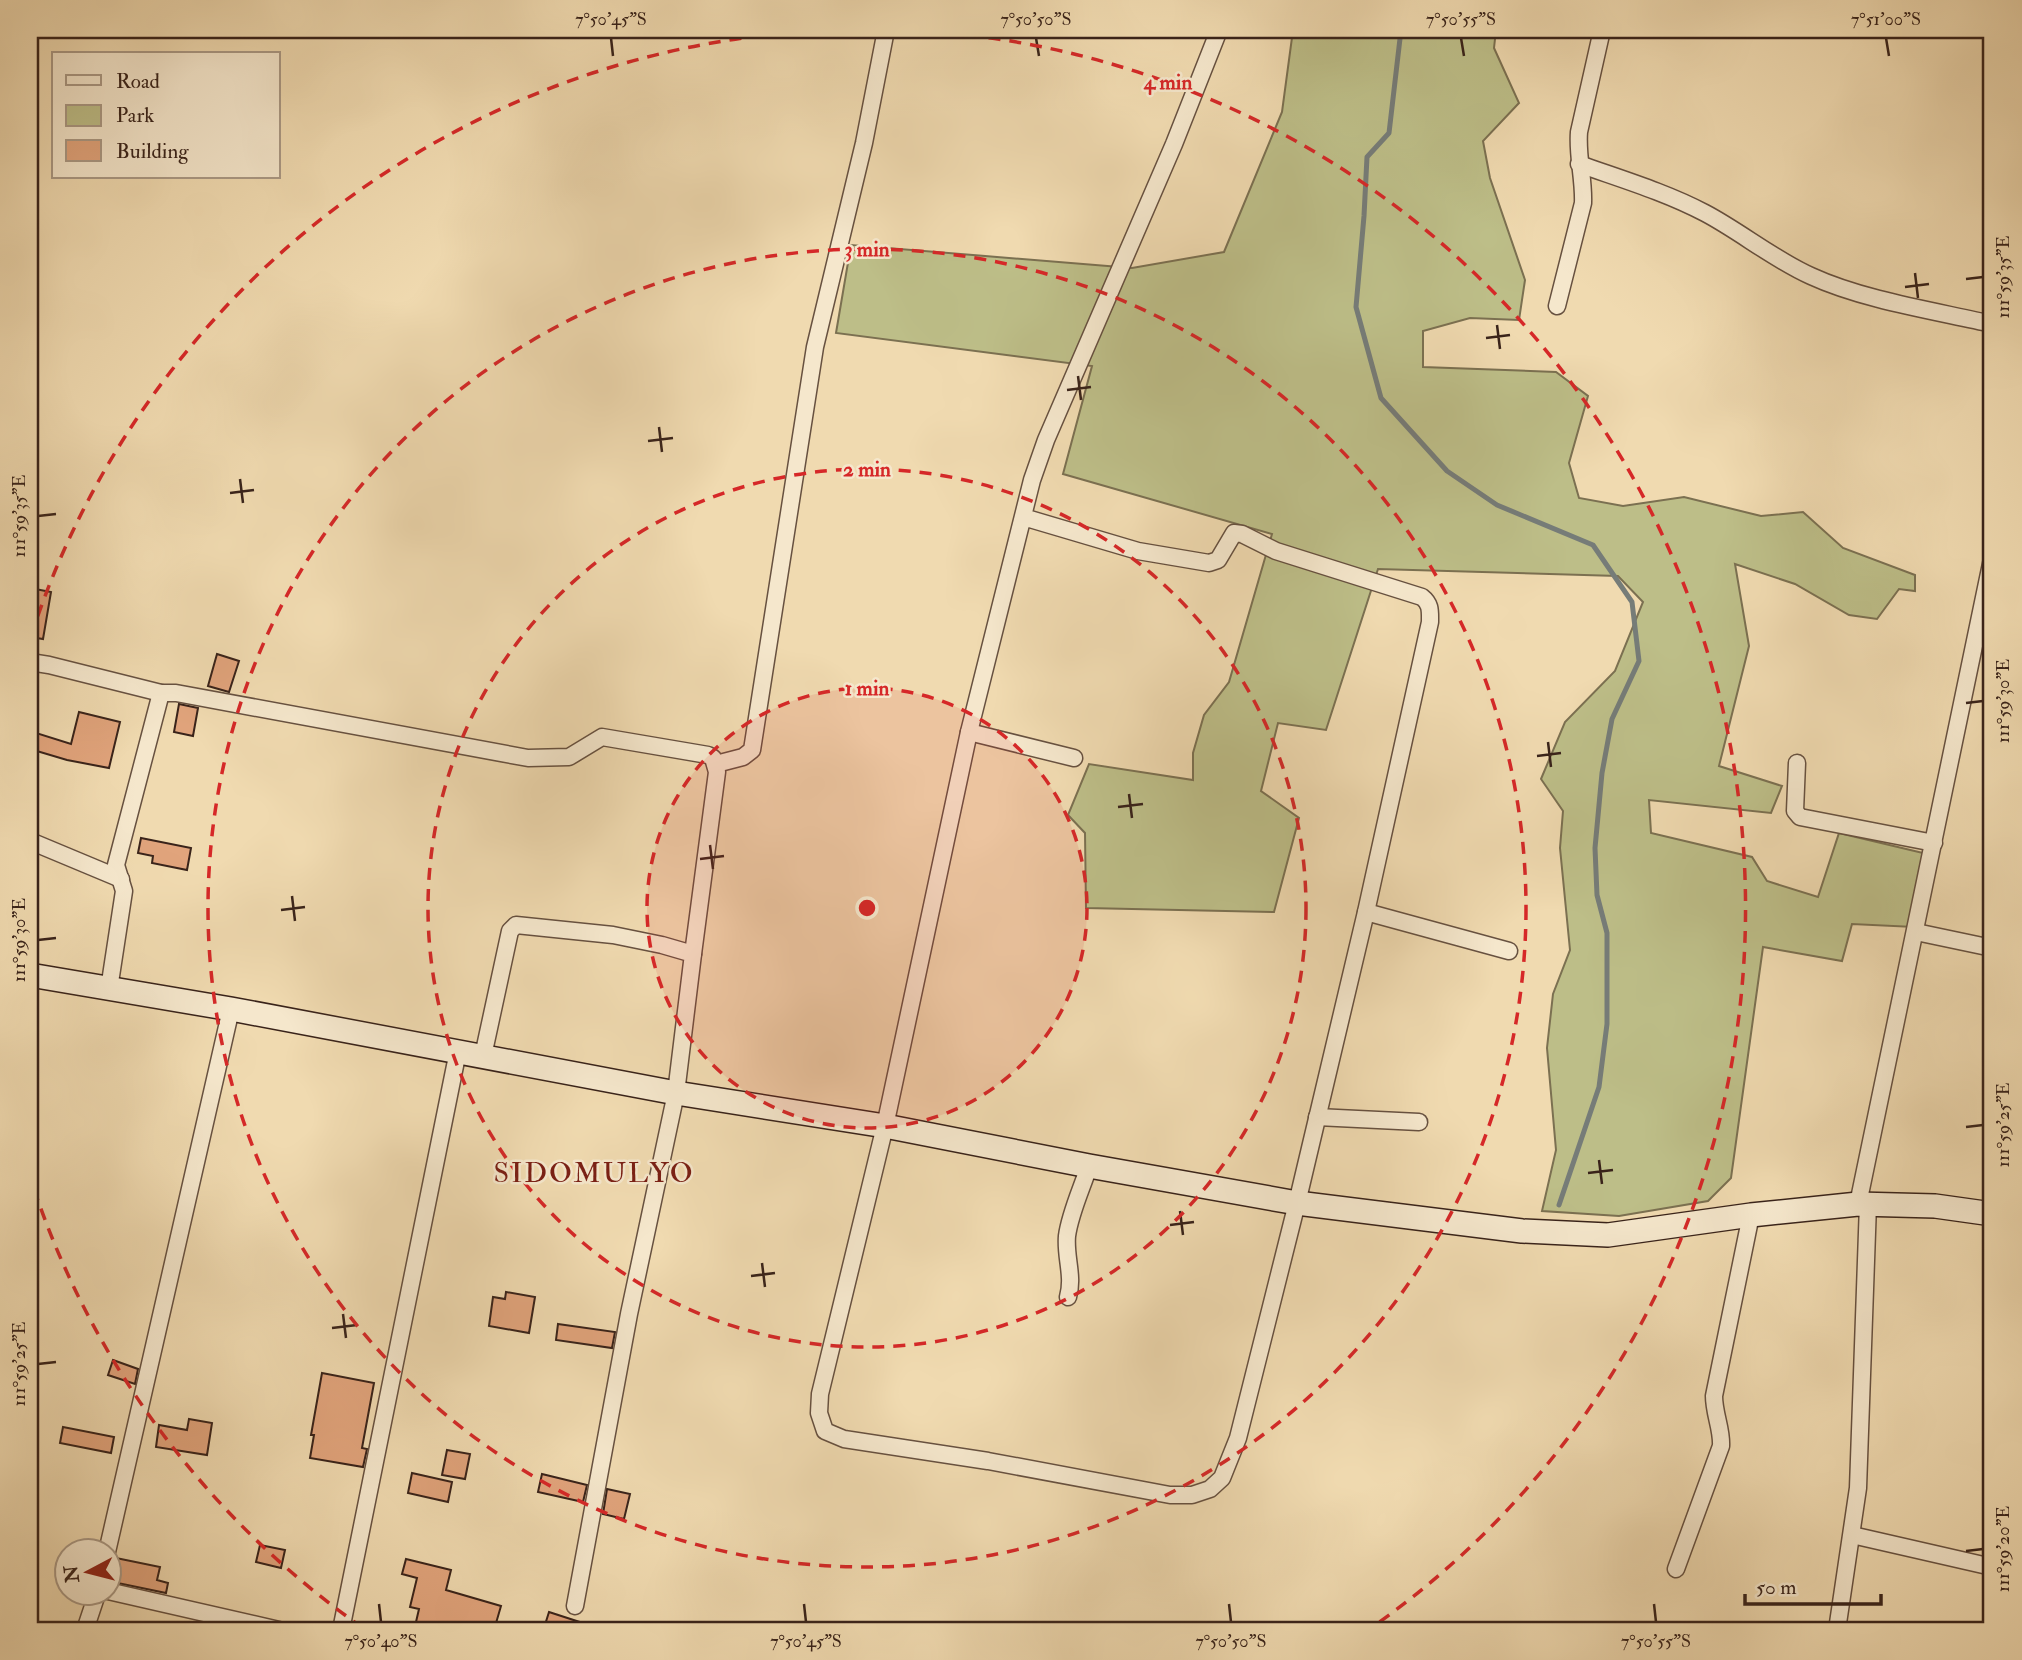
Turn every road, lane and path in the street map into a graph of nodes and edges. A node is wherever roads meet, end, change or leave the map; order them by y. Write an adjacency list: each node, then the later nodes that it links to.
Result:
1 (886, 30): 14 (street)
2 (1219, 30): 7 (street)
3 (1602, 30): 4 (street)
4 (1579, 164): 5 (street); 6 (street)
5 (1557, 306)
6 (1992, 324)
7 (1023, 517): 11 (street); 18 (street)
8 (1992, 559): 16 (street)
9 (30, 662): 10 (street)
10 (161, 693): 14 (street); 17 (street)
11 (970, 732): 12 (street); 31 (street)
12 (1074, 758)
13 (1797, 763): 16 (street)
14 (716, 764): 22 (street)
15 (30, 841): 17 (street)
16 (1934, 843): 19 (street)
17 (121, 879): 24 (street)
18 (1366, 912): 21 (street); 29 (street)
19 (1916, 932): 20 (street); 34 (street)
20 (1992, 948)
21 (1509, 951)
22 (693, 954): 27 (street); 28 (street)
23 (30, 975): 24 (main road)
24 (109, 989): 25 (main road)
25 (231, 1009): 26 (main road); 39 (street)
26 (458, 1051): 27 (main road); 47 (street)
27 (483, 1056): 28 (main road)
28 (676, 1093): 31 (main road); 43 (street)
29 (1317, 1117): 30 (street); 33 (street)
30 (1419, 1122)
31 (885, 1126): 32 (main road); 33 (street)
32 (1089, 1166): 33 (main road); 37 (street)
33 (1297, 1203): 36 (main road)
34 (1863, 1204): 35 (main road); 36 (main road); 38 (street)
35 (1992, 1214)
36 (1751, 1215): 41 (street)
37 (1068, 1297)
38 (1852, 1535): 40 (street); 48 (street)
39 (110, 1538)
40 (1992, 1567)
41 (1676, 1569)
42 (122, 1594): 46 (street)
43 (575, 1606)
44 (92, 1608): 45 (street)
45 (85, 1630)
46 (279, 1630)
47 (341, 1630)
48 (1838, 1630)

